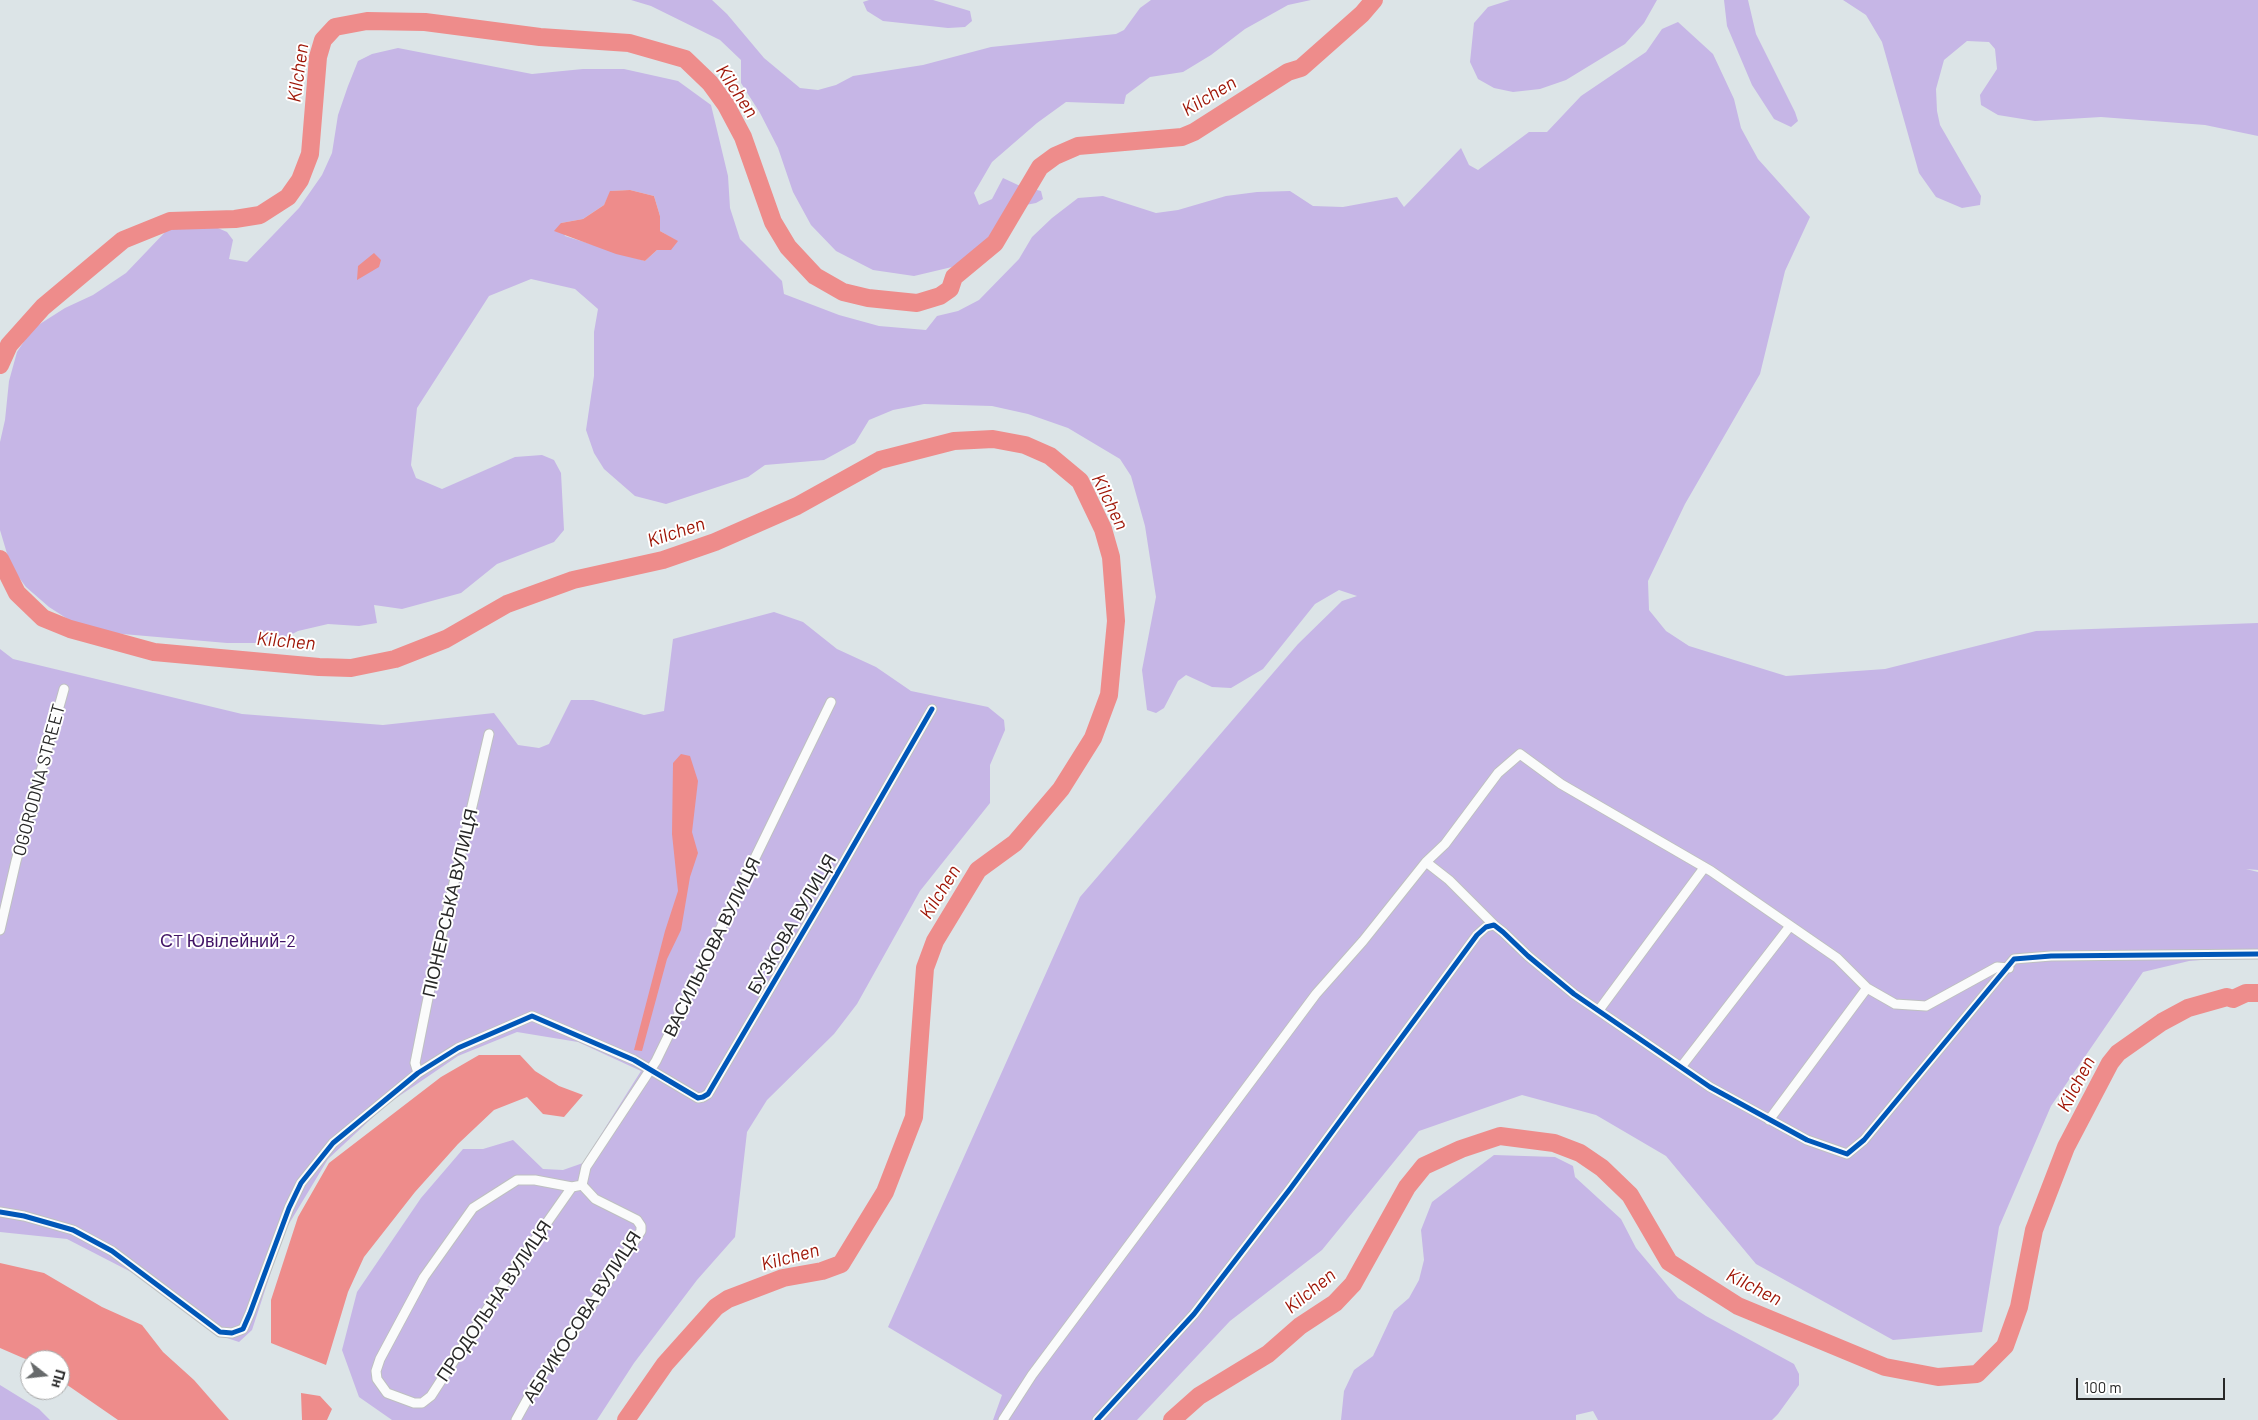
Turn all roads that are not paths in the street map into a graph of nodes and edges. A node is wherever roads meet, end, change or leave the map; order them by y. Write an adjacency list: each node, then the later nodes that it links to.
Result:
1 (64, 689): 9 (street, OGORODNA STREET)
2 (831, 702): 15 (street, ВАСИЛЬКОВА ВУЛИЦЯ)
3 (932, 709): 15 (street, БУЗКОВА ВУЛИЦЯ)
4 (489, 734): 16 (street, ПІОНЕРСЬКА ВУЛИЦЯ)
5 (1426, 862): 6 (street); 7 (street); 21 (street)
6 (1704, 868): 8 (street); 13 (street)
7 (1494, 925): 13 (street); 22 (street)
8 (1790, 926): 12 (street); 14 (street)
9 (0, 930)
10 (2258, 954): 11 (street)
11 (2009, 968): 12 (street); 17 (street)
12 (1867, 988): 17 (street)
13 (1599, 1010): 14 (street)
14 (1681, 1067): 17 (street)
15 (650, 1070): 16 (street); 18 (street, ВАСИЛЬКОВА ВУЛИЦЯ)
16 (418, 1073): 19 (street)
17 (1770, 1120)
18 (577, 1186): 18 (street, ПРОДОЛЬНА ВУЛИЦЯ); 20 (street, АБРИКОСОВА ВУЛИЦЯ)
19 (0, 1212)
20 (516, 1420)
21 (1003, 1420)
22 (1097, 1420)

